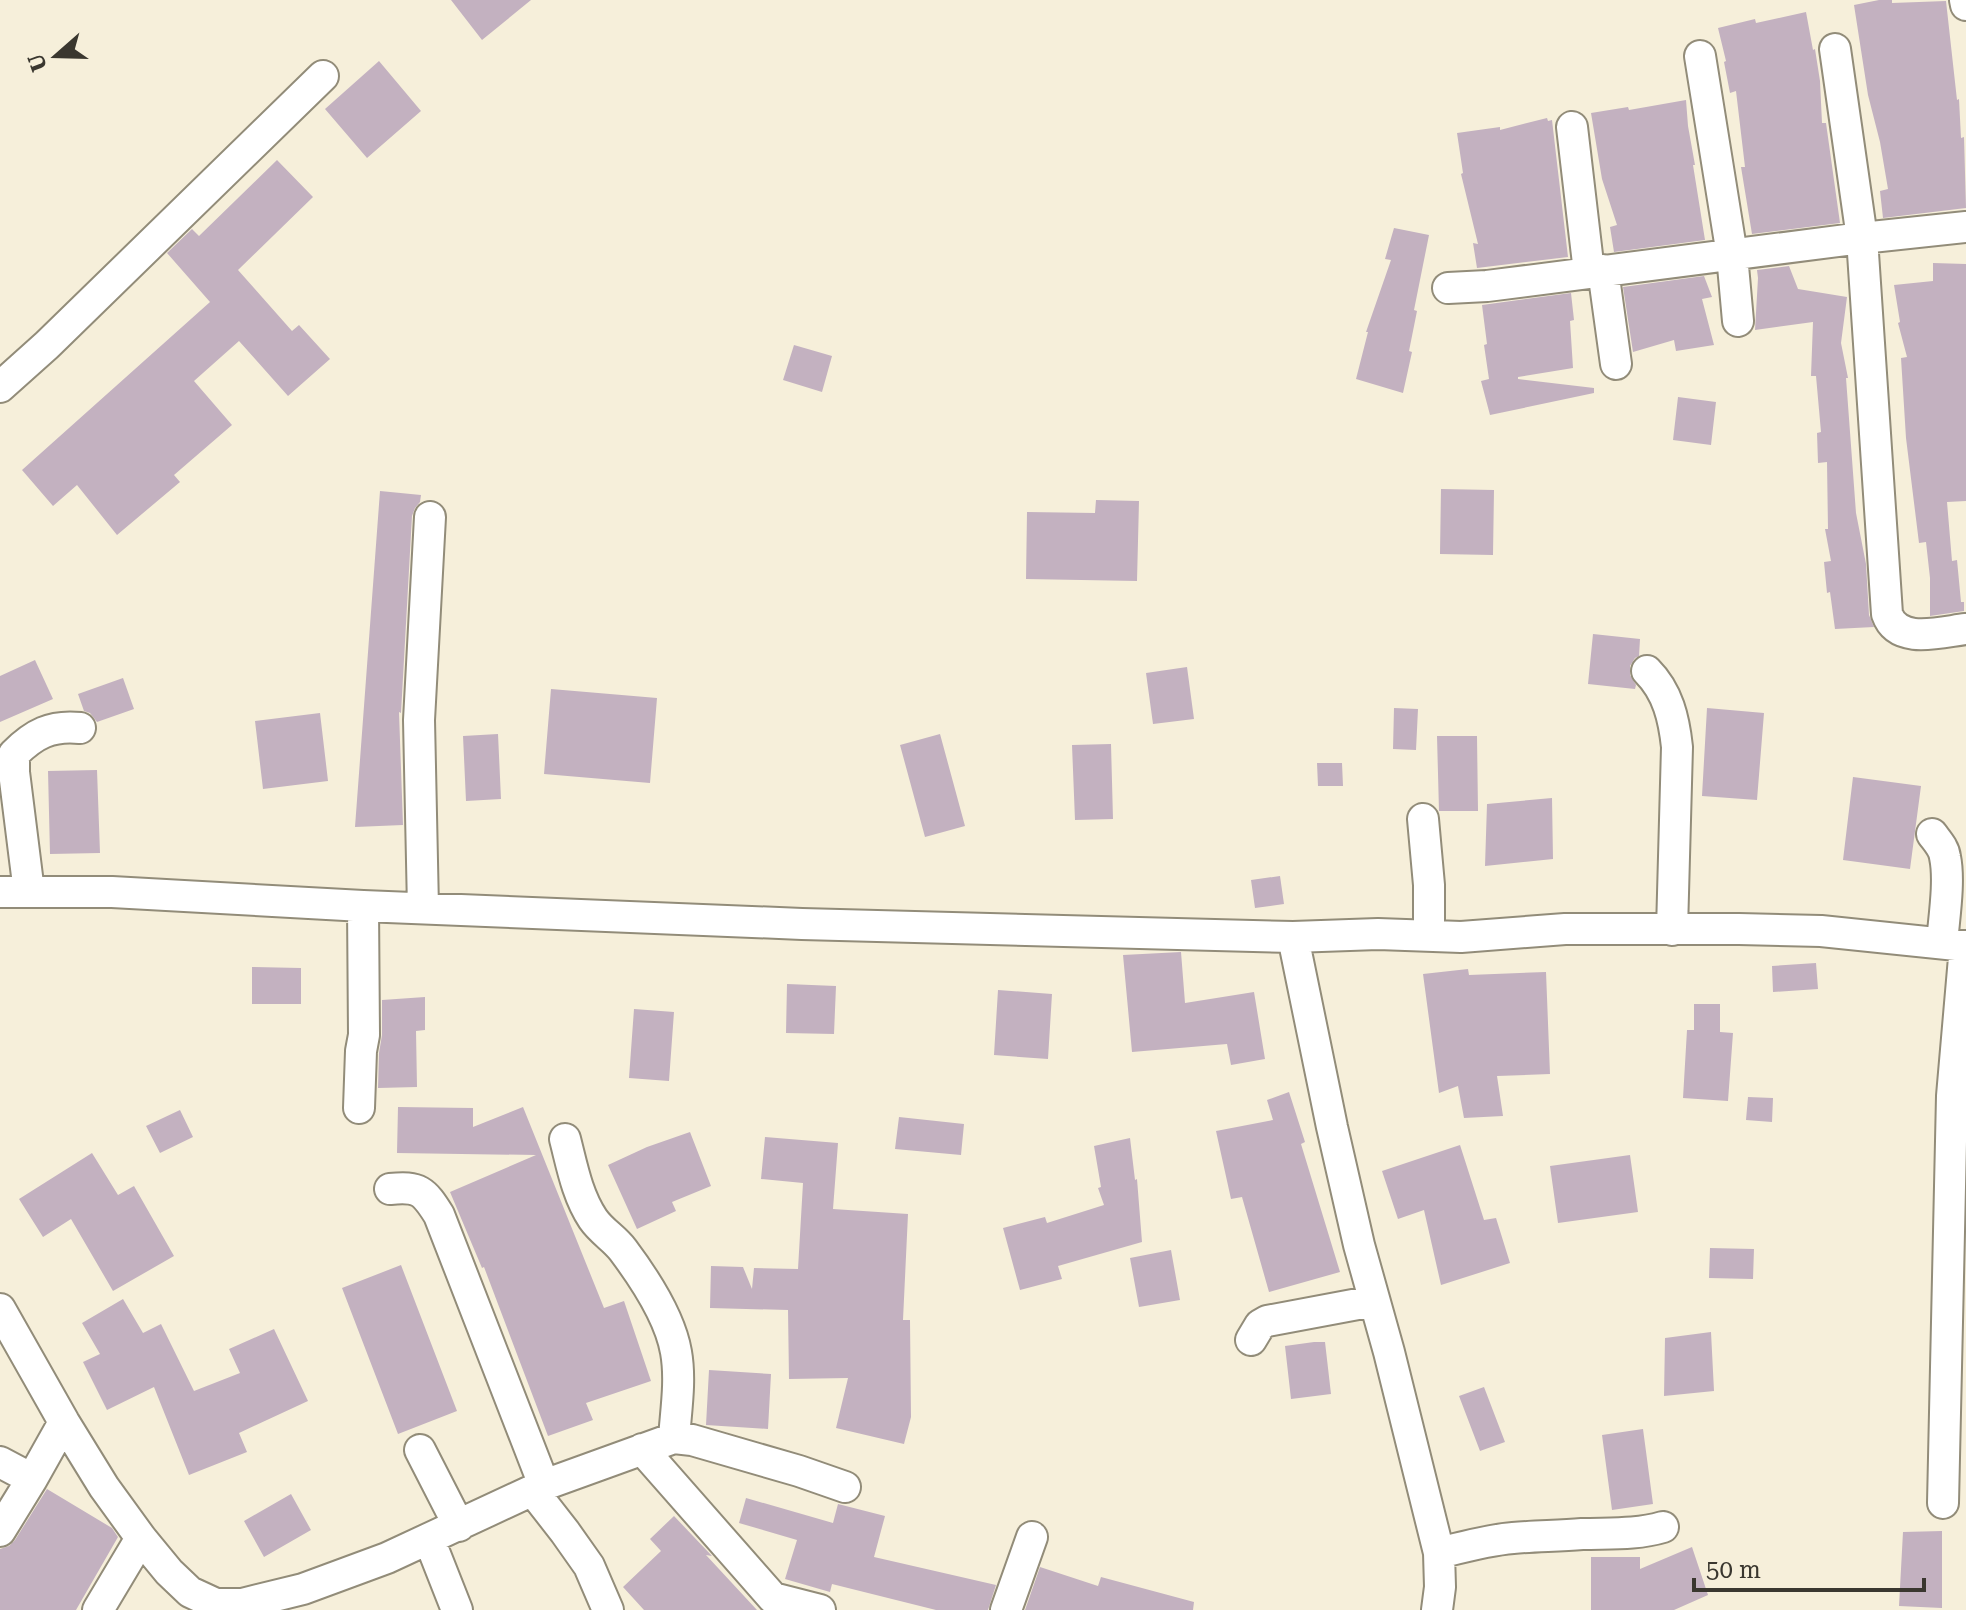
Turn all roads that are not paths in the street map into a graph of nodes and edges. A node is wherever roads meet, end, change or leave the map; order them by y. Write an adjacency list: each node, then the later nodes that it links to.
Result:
1 (1835, 49): 6 (street)
2 (1700, 56): 7 (street)
3 (323, 76): 12 (street)
4 (1572, 127): 8 (street)
5 (1966, 227): 6 (street)
6 (1862, 238): 7 (street); 14 (street)
7 (1732, 255): 8 (street); 10 (street)
8 (1596, 271): 9 (street); 11 (street)
9 (1448, 288)
10 (1738, 321)
11 (1616, 364)
12 (0, 387)
13 (430, 517): 21 (street)
14 (1966, 629)
15 (1647, 671): 22 (street)
16 (80, 728): 19 (street)
17 (1423, 819): 23 (street)
18 (1932, 834): 25 (street)
19 (14, 892): 20 (street)
20 (363, 906): 21 (street); 26 (street)
21 (423, 908): 24 (street)
22 (1672, 930): 23 (street); 25 (street)
23 (1429, 935): 24 (street)
24 (1293, 937): 29 (street)
25 (1958, 945): 40 (street)
26 (359, 1108)
27 (565, 1139): 33 (street)
28 (390, 1189): 39 (street)
29 (1374, 1301): 31 (street); 47 (street)
30 (0, 1309): 32 (street)
31 (1251, 1340)
32 (64, 1422): 37 (street); 45 (street)
33 (674, 1438): 34 (street); 38 (street)
34 (642, 1449): 39 (street); 49 (street)
35 (420, 1450): 41 (street)
36 (0, 1462): 37 (street)
37 (32, 1479): 43 (street)
38 (845, 1487)
39 (538, 1488): 41 (street); 52 (street)
40 (1943, 1503)
41 (459, 1526): 46 (street)
42 (1663, 1527): 47 (street)
43 (0, 1531)
44 (1032, 1537): 54 (street)
45 (141, 1538): 48 (street); 50 (street)
46 (429, 1539): 48 (street); 51 (street)
47 (1439, 1553): 55 (street)
48 (196, 1603)
49 (779, 1604): 53 (street)
50 (98, 1610)
51 (457, 1610)
52 (608, 1610)
53 (820, 1610)
54 (1006, 1610)
55 (1437, 1610)

